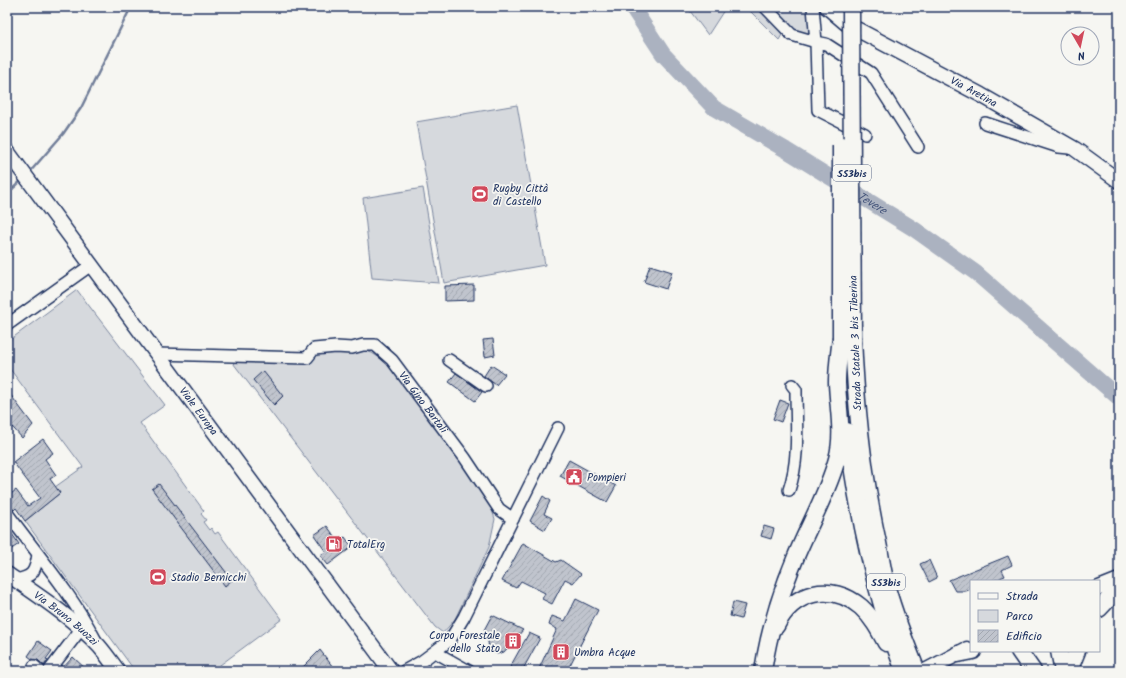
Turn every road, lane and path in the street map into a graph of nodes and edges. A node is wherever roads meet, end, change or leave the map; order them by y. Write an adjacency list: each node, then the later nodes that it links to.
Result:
1 (765, 7): 6 (street)
2 (813, 7): 6 (street)
3 (827, 7): 10 (main road, Via Aretina)
4 (840, 7): 15 (highway, Strada Statale 3 bis Tiberina / SS3bis, bridge)
5 (851, 7): 15 (highway, Strada Statale 3 bis Tiberina / SS3bis, bridge)
6 (816, 42): 8 (street); 9 (street)
7 (986, 123): 10 (street)
8 (865, 134)
9 (918, 147)
10 (1075, 149): 12 (main road, Via Aretina)
11 (7, 151): 13 (main road, Viale Europa)
12 (1119, 181)
13 (91, 265): 14 (street); 16 (main road, Viale Europa)
14 (7, 325)
15 (847, 338): 22 (highway, Strada Statale 3 bis Tiberina / SS3bis); 33 (highway)
16 (156, 354): 24 (street, Via Gino Bartali); 43 (main road, Viale Europa)
17 (449, 360): 19 (street)
18 (792, 385): 21 (street)
19 (486, 386)
20 (558, 428): 24 (street)
21 (789, 490)
22 (862, 491): 28 (highway, Strada Statale 3 bis Tiberina / SS3bis); 48 (highway, Strada Statale 3 bis Tiberina / SS3bis)
23 (7, 513): 25 (street)
24 (513, 519): 36 (street)
25 (38, 555): 26 (street); 34 (street)
26 (11, 577): 32 (main road, Via Bruno Buozzi)
27 (1119, 580): 29 (main road)
28 (887, 587): 49 (highway, Strada Statale 3 bis Tiberina / SS3bis); 50 (highway)
29 (1100, 588)
30 (1119, 588): 31 (highway)
31 (1100, 608)
32 (81, 629): 34 (main road, Via Bruno Buozzi); 41 (street)
33 (767, 646): 46 (highway); 47 (highway)
34 (99, 647): 42 (main road, Via Bruno Buozzi)
35 (967, 650): 51 (main road)
36 (434, 652): 44 (street); 45 (street)
37 (1010, 652): 40 (highway)
38 (1059, 652): 53 (highway)
39 (1077, 652): 54 (highway)
40 (1021, 655): 52 (highway)
41 (49, 671)
42 (118, 671)
43 (391, 671)
44 (404, 671)
45 (469, 671)
46 (763, 671)
47 (897, 671)
48 (904, 671)
49 (917, 671)
50 (921, 671)
51 (925, 671)
52 (1033, 671)
53 (1062, 671)
54 (1069, 671)

